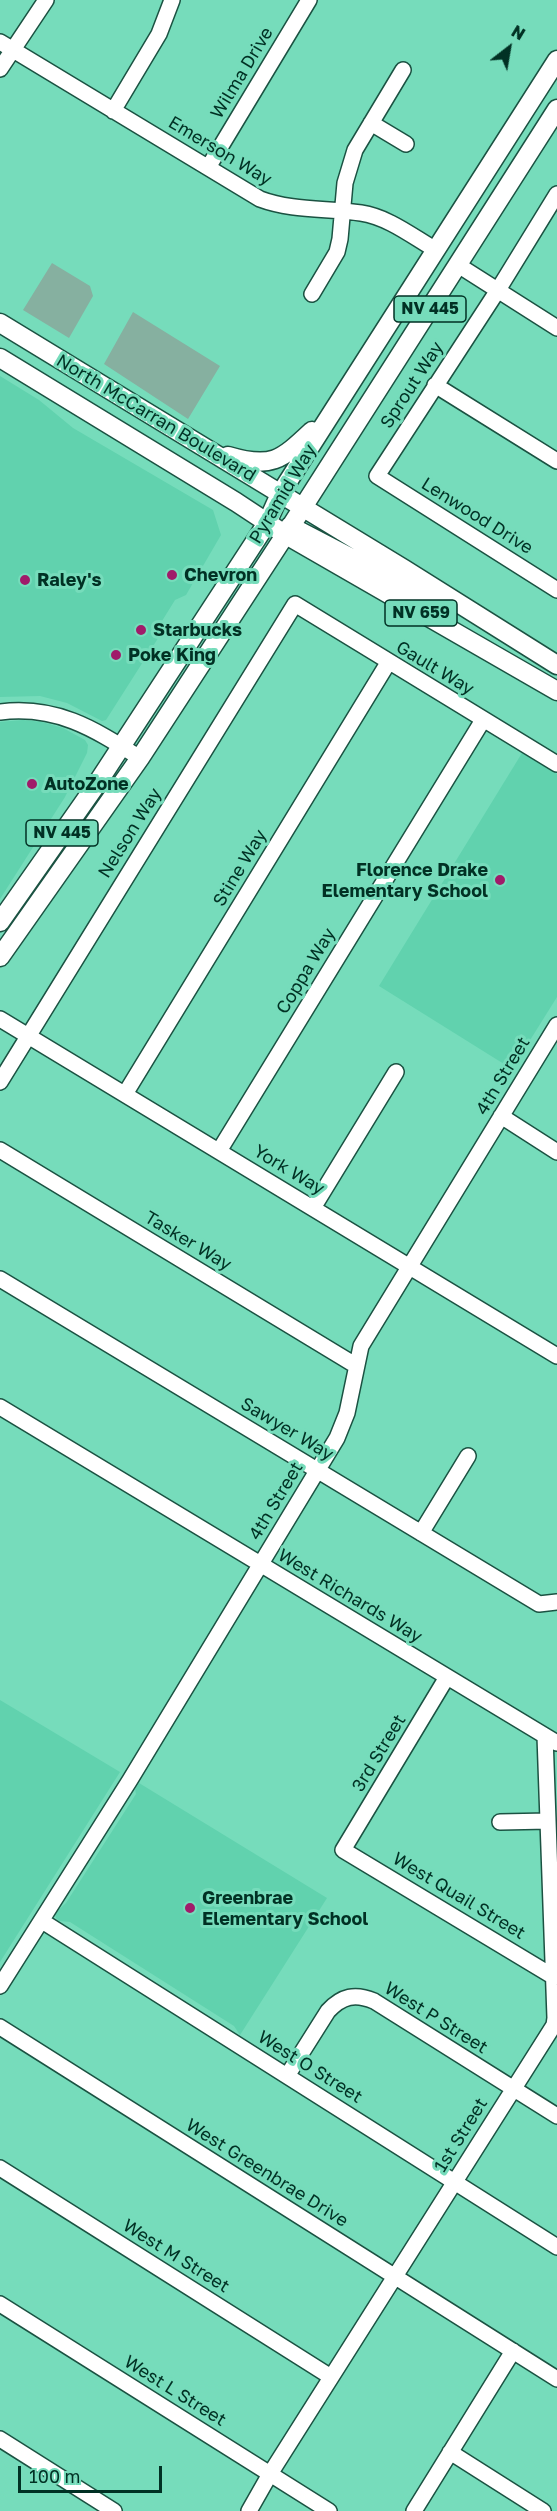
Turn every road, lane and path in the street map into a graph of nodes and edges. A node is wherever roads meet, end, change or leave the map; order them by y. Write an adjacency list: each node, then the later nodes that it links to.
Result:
1 (46, 0): 4 (street)
2 (172, 0): 9 (street)
3 (309, 0): 12 (street, Wilma Drive)
4 (6, 46): 6 (street); 9 (street, Emerson Way)
5 (557, 60): 15 (main road, Pyramid Way / NV 445)
6 (0, 69)
7 (403, 70): 10 (street)
8 (557, 109): 16 (main road, Pyramid Way / NV 445)
9 (113, 111): 12 (street, Emerson Way)
10 (371, 123): 11 (street); 14 (street)
11 (406, 144)
12 (209, 166): 14 (street, Emerson Way)
13 (557, 194): 17 (street, Sprout Way)
14 (343, 211): 15 (street, Emerson Way); 18 (street)
15 (436, 250): 23 (main road, Pyramid Way / NV 445)
16 (458, 265): 17 (street); 28 (main road, Pyramid Way / NV 445)
17 (498, 290): 20 (street); 22 (street, Sprout Way)
18 (312, 294)
19 (0, 323): 24 (main road, North McCarran Boulevard / NV 659)
20 (557, 328)
21 (0, 358): 29 (main road, North McCarran Boulevard / NV 659)
22 (435, 385): 25 (street); 26 (street, Sprout Way)
23 (332, 414): 24 (main road); 27 (main road, Pyramid Way / NV 445)
24 (209, 451): 27 (main road, North McCarran Boulevard / NV 659)
25 (557, 461)
26 (377, 476): 31 (street, Lenwood Drive)
27 (280, 494): 28 (main road, North McCarran Boulevard / NV 659); 29 (main road, Pyramid Way / NV 445)
28 (303, 508): 30 (main road, Pyramid Way / NV 445); 33 (main road, North McCarran Boulevard / NV 659)
29 (267, 523): 30 (main road, North McCarran Boulevard / NV 659); 39 (main road, Pyramid Way / NV 445)
30 (288, 530): 33 (main road); 36 (main road, North McCarran Boulevard / NV 659); 40 (main road, Pyramid Way / NV 445)
31 (557, 590)
32 (295, 604): 34 (street, Gault Way); 46 (street, Nelson Way)
33 (466, 609): 35 (main road, North McCarran Boulevard / NV 659)
34 (388, 663): 38 (street, Gault Way); 49 (street, Stine Way)
35 (557, 665)
36 (557, 691)
37 (0, 712): 39 (street)
38 (483, 720): 41 (street, Gault Way); 52 (street, Coppa Way)
39 (121, 746): 40 (street); 42 (main road, Pyramid Way / NV 445)
40 (140, 758): 43 (main road, Pyramid Way / NV 445)
41 (557, 764)
42 (0, 922)
43 (0, 957)
44 (0, 1018): 46 (street, York Way)
45 (557, 1024): 50 (street, 4th Street)
46 (28, 1036): 48 (street, Nelson Way); 49 (street, York Way)
47 (396, 1072): 54 (street)
48 (0, 1082)
49 (125, 1094): 52 (street, York Way)
50 (501, 1116): 53 (street); 55 (street, 4th Street)
51 (0, 1150): 58 (street, Tasker Way)
52 (219, 1151): 54 (street, York Way)
53 (557, 1152)
54 (313, 1208): 55 (street, York Way)
55 (410, 1266): 57 (street, York Way); 58 (street, 4th Street)
56 (0, 1279): 61 (street, Sawyer Way)
57 (557, 1356)
58 (356, 1365): 61 (street, 4th Street)
59 (0, 1407): 63 (street, West Richards Way)
60 (468, 1456): 62 (street)
61 (317, 1470): 62 (street, Sawyer Way); 63 (street, 4th Street)
62 (421, 1533): 64 (street, Sawyer Way)
63 (261, 1564): 65 (street, West Richards Way); 70 (street, 4th Street)
64 (557, 1602)
65 (447, 1677): 66 (street, West Richards Way); 69 (street, 3rd Street)
66 (551, 1740): 67 (street, 1st Street)
67 (548, 1821): 68 (street); 71 (street, 1st Street)
68 (500, 1822)
69 (343, 1850): 71 (street, West Quail Street)
70 (42, 1921): 72 (street, 4th Street); 74 (street, West O Street)
71 (554, 1977): 75 (street, 1st Street)
72 (0, 1986)
73 (0, 2027): 80 (street, West Greenbrae Drive)
74 (287, 2076): 75 (street, West P Street); 78 (street, West O Street)
75 (513, 2089): 76 (street, West P Street); 78 (street, 1st Street)
76 (557, 2116)
77 (0, 2168): 83 (street, West M Street)
78 (455, 2182): 79 (street, West O Street); 80 (street, 1st Street)
79 (557, 2247)
80 (395, 2277): 82 (street, West Greenbrae Drive); 83 (street, 1st Street)
81 (0, 2304): 87 (street, West L Street)
82 (513, 2351): 84 (street, West Greenbrae Drive); 86 (street)
83 (331, 2377): 87 (street, 1st Street)
84 (557, 2379)
85 (0, 2439): 88 (street)
86 (450, 2452): 91 (street); 92 (street)
87 (270, 2474): 89 (street, 1st Street); 90 (street, West L Street)
88 (114, 2511)
89 (249, 2511)
90 (328, 2511)
91 (414, 2511)
92 (543, 2511)

